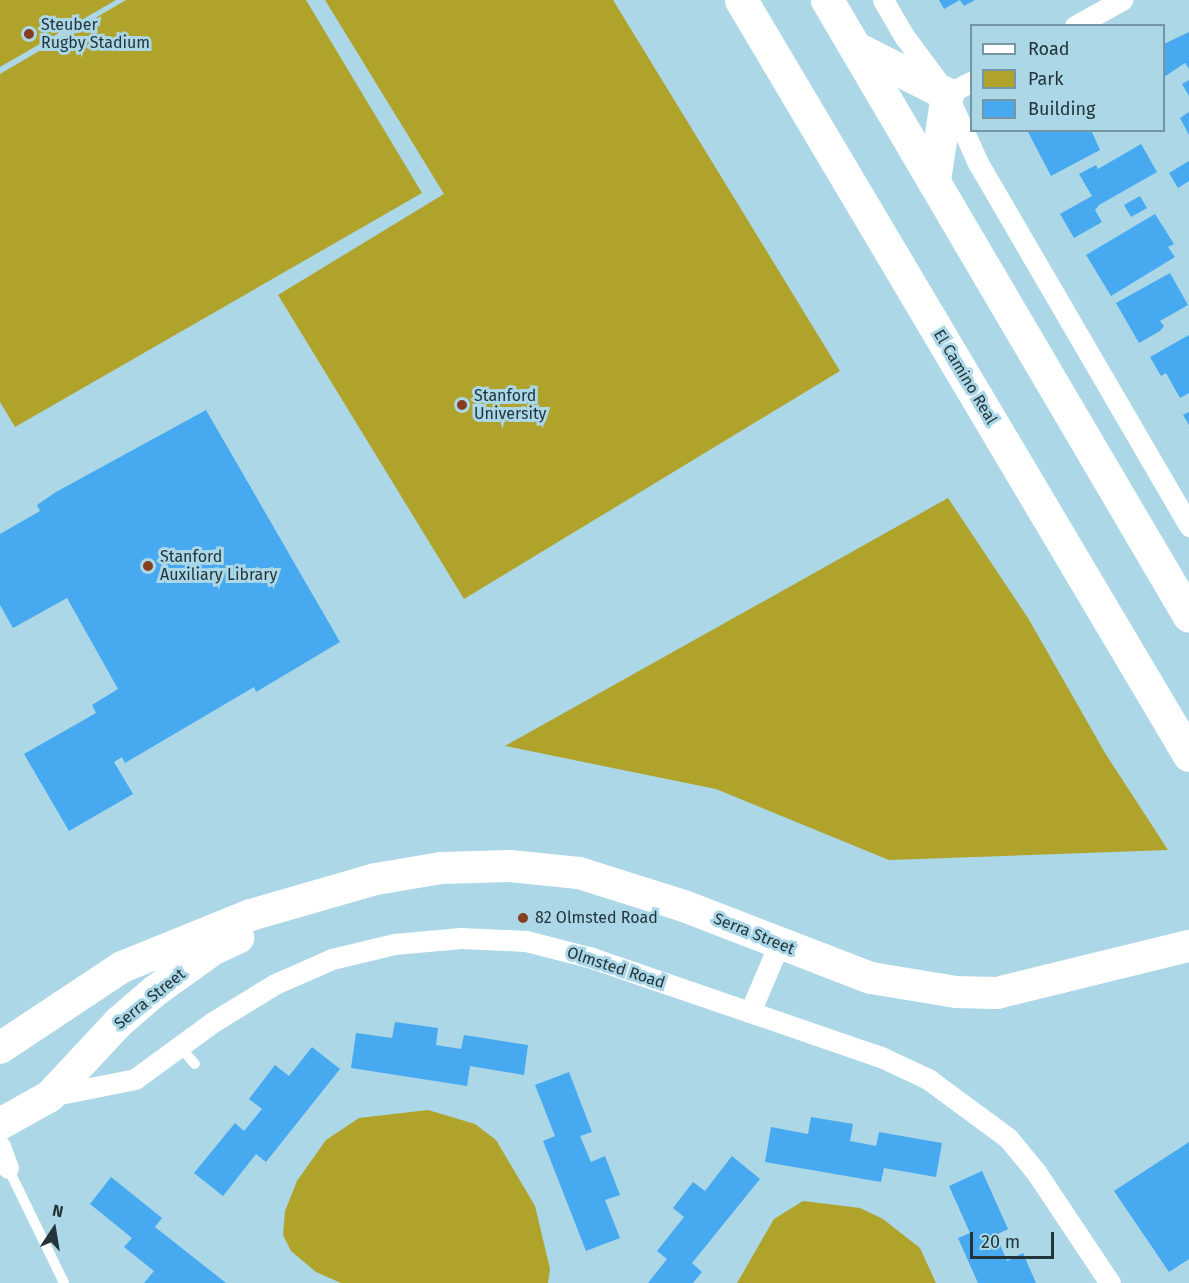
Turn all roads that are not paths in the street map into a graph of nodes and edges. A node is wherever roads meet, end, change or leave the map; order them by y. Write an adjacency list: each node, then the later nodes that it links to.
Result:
1 (741, 0): 13 (main road, El Camino Real)
2 (827, 0): 6 (main road)
3 (883, 0): 7 (street)
4 (1122, 0): 5 (street)
5 (1079, 24)
6 (855, 48): 7 (main road); 10 (main road)
7 (959, 87): 8 (street); 10 (main road)
8 (970, 131)
9 (970, 132): 11 (street)
10 (934, 180): 12 (main road)
11 (1189, 526)
12 (1187, 604)
13 (1189, 755)
14 (318, 896): 15 (street, Serra Street); 18 (street, Serra Street); 19 (street, Serra Street)
15 (779, 944): 16 (street, Serra Street); 17 (street)
16 (1189, 946)
17 (750, 1012): 19 (street, Olmsted Road); 24 (street, Olmsted Road)
18 (0, 1048)
19 (50, 1096): 20 (street, Serra Street)
20 (0, 1124)
21 (0, 1146): 22 (street)
22 (9, 1168): 23 (lane)
23 (64, 1283)
24 (1110, 1283)

